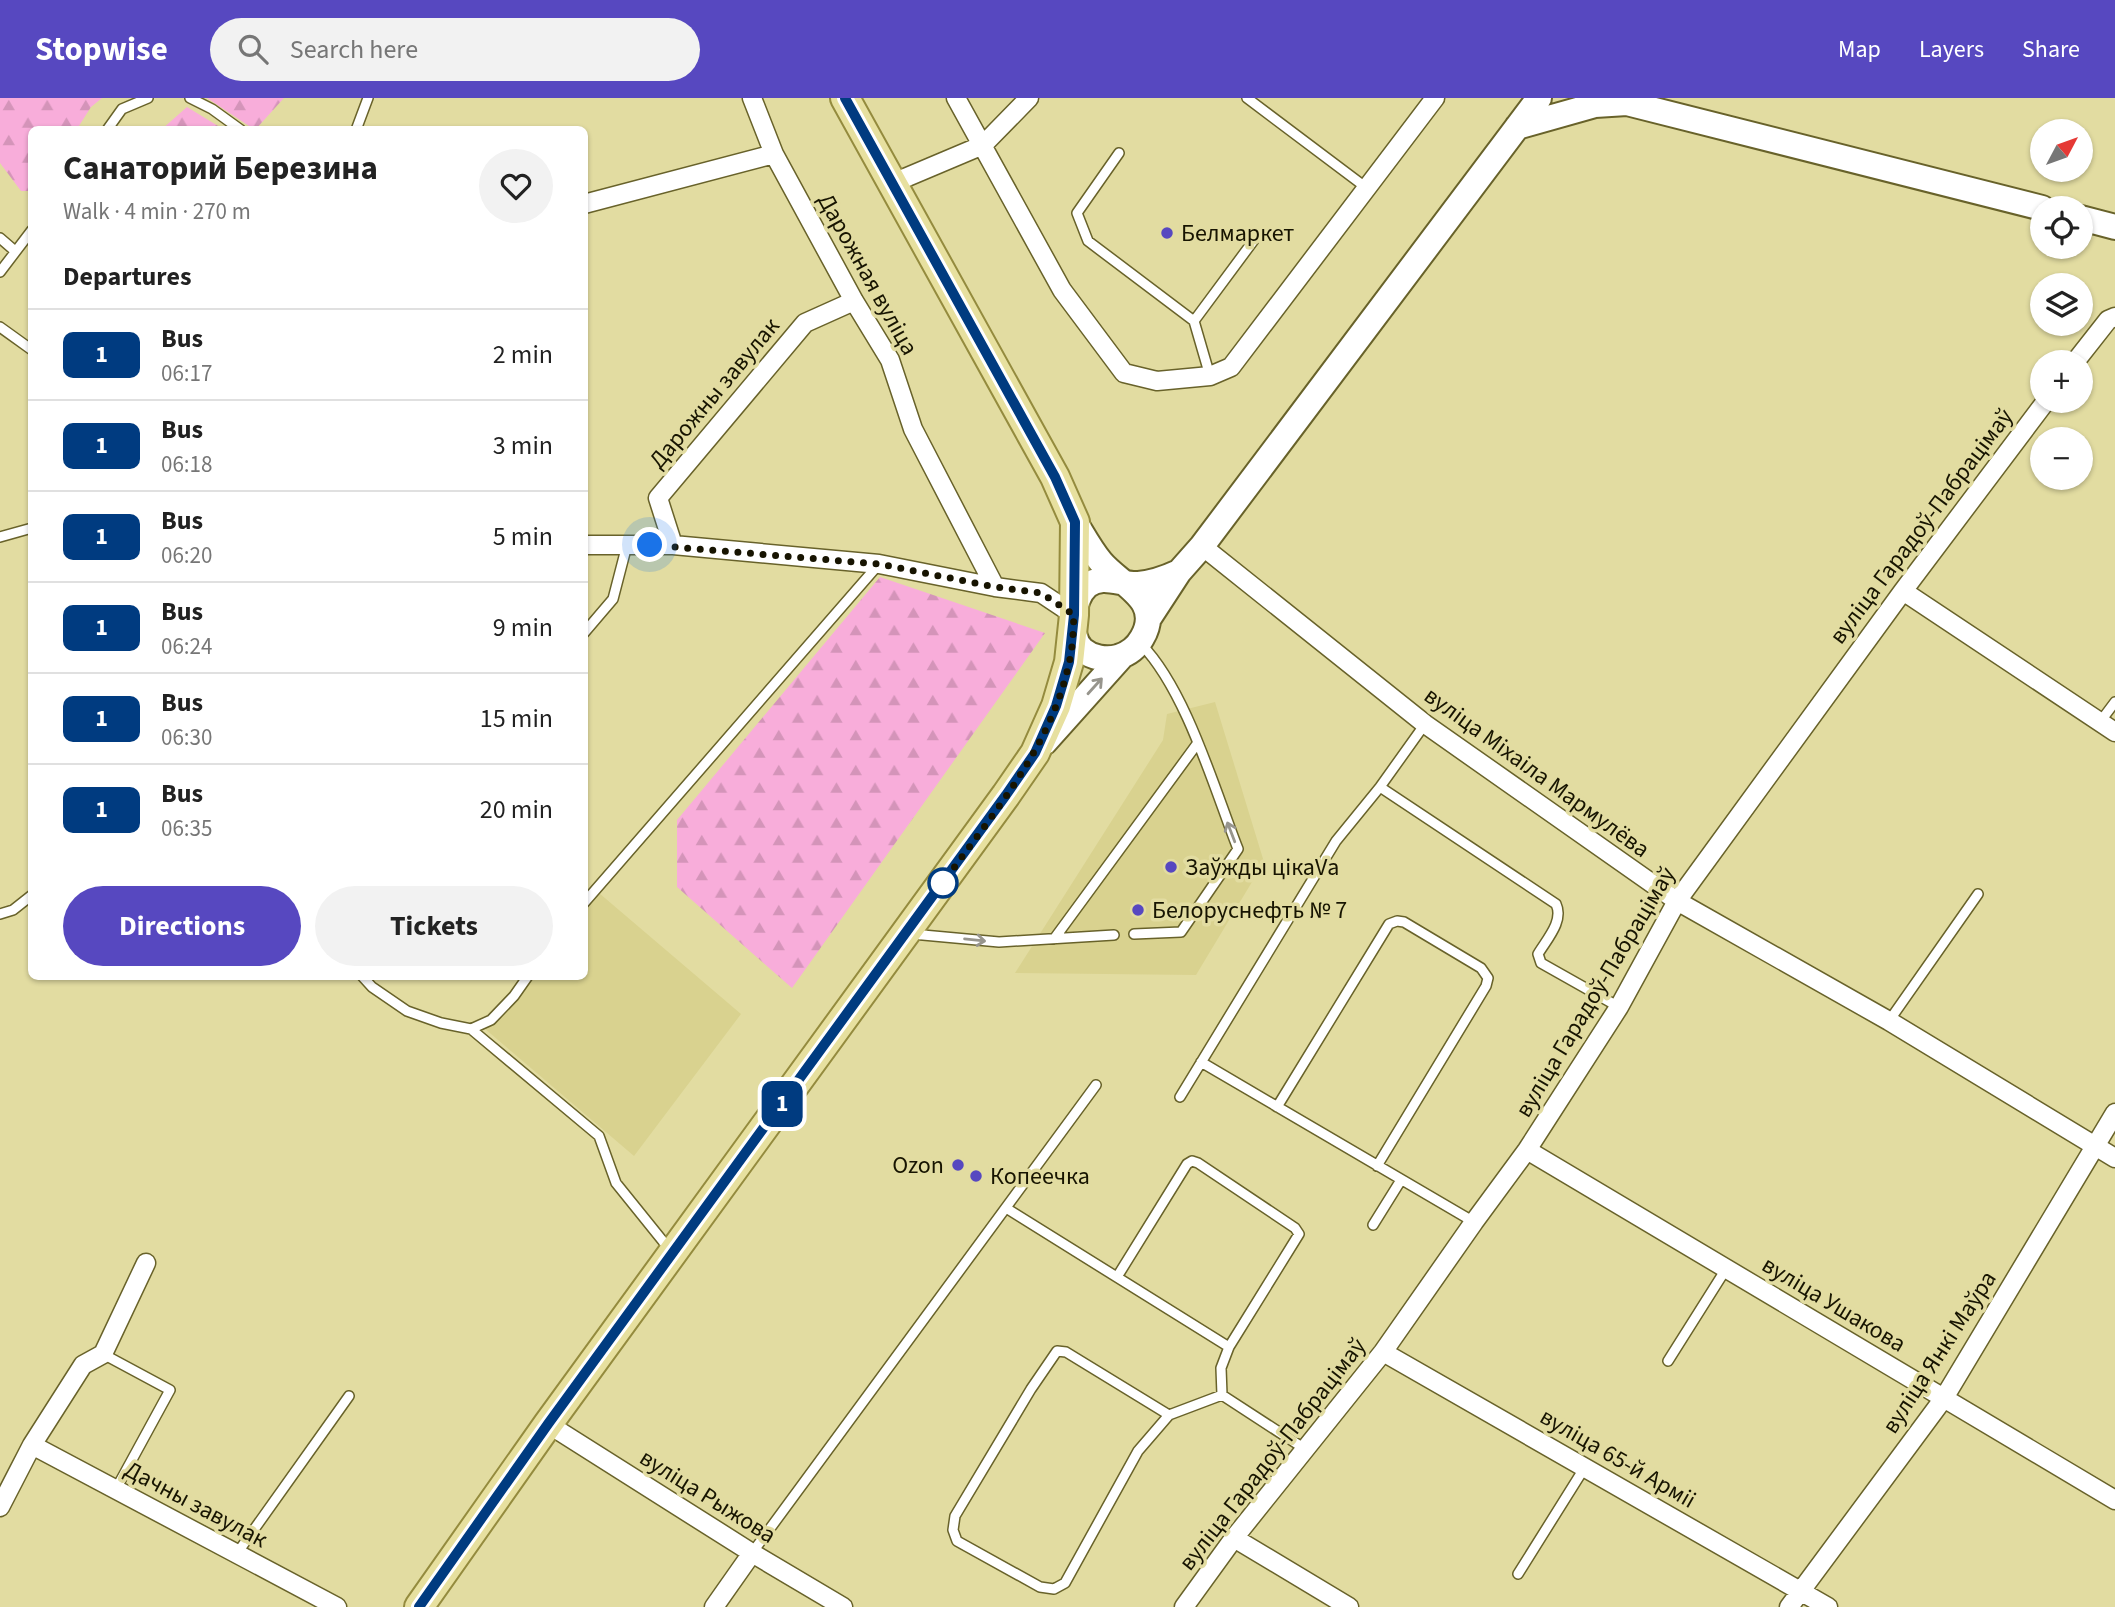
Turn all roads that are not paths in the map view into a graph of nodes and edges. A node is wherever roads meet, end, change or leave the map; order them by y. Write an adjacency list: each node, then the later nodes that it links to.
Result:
1 (148, 98): 11 (lane)
2 (190, 98): 12 (lane)
3 (368, 98): 13 (lane)
4 (752, 98): 17 (street, Дарожная вуліца)
5 (845, 98): 18 (main road)
6 (956, 98): 15 (street)
7 (1029, 98): 15 (street)
8 (1247, 98): 19 (lane)
9 (1436, 98): 19 (street)
10 (1539, 98): 14 (main road)
11 (110, 126)
12 (235, 126)
13 (358, 126)
14 (1517, 127): 21 (main road); 43 (main road)
15 (983, 145): 18 (street); 35 (street)
16 (1119, 153): 31 (lane)
17 (774, 154): 20 (street); 29 (street, Дарожная вуліца)
18 (893, 183): 37 (main road)
19 (1368, 189): 35 (street)
20 (588, 203)
21 (2030, 205)
22 (2093, 221): 23 (main road)
23 (2115, 227)
24 (28, 235): 27 (lane)
25 (0, 238): 27 (lane)
26 (1254, 240): 31 (lane)
27 (15, 251): 28 (lane)
28 (0, 272)
29 (854, 301): 42 (street, Дарожны завулак); 47 (street, Дарожная вуліца)
30 (2115, 317): 34 (street)
31 (1194, 321): 35 (lane)
32 (0, 327): 33 (lane)
33 (28, 346)
34 (2084, 350)
35 (1210, 376)
36 (2037, 413): 48 (street, вуліца Гарадоў-Пабрацімаў)
37 (1075, 522): 46 (main road); 49 (main road)
38 (28, 529): 39 (lane)
39 (0, 537)
40 (588, 545): 41 (street)
41 (627, 545): 42 (street); 51 (lane)
42 (673, 545): 44 (street)
43 (1202, 546): 45 (main road); 54 (street, вуліца Міхаіла Мармулёва)
44 (879, 564): 47 (street); 61 (lane)
45 (1179, 572): 46 (main road); 50 (main road)
46 (1124, 583): 49 (main road); 50 (main road)
47 (995, 587): 49 (street)
48 (1903, 591): 55 (street); 62 (street, вуліца Гарадоў-Пабрацімаў)
49 (1074, 615): 52 (main road); 57 (main road)
50 (1149, 618): 52 (main road)
51 (588, 628)
52 (1131, 649): 56 (lane); 57 (main road, one-way to 52)
53 (2115, 702): 55 (lane)
54 (1425, 724): 58 (lane); 62 (street, вуліца Міхаіла Мармулёва)
55 (2108, 727)
56 (1197, 744): 65 (lane, one-way to 56); 67 (lane)
57 (1035, 753): 64 (main road)
58 (1380, 787): 70 (lane); 73 (lane)
59 (1978, 894): 71 (lane)
60 (28, 898): 63 (lane)
61 (588, 898)
62 (1676, 901): 70 (street, вуліца Гарадоў-Пабрацімаў); 71 (street, вуліца Міхаіла Мармулёва)
63 (0, 914)
64 (907, 933): 67 (lane, one-way to 67); 86 (main road)
65 (1134, 934)
66 (1114, 935): 67 (lane)
67 (1054, 939)
68 (366, 980): 72 (lane)
69 (525, 980): 72 (lane)
70 (1619, 1007): 79 (street, вуліца Гарадоў-Пабрацімаў)
71 (1889, 1021): 78 (street, вуліца Міхаіла Мармулёва)
72 (471, 1029): 86 (lane)
73 (1201, 1062): 75 (lane); 76 (lane)
74 (1096, 1085): 83 (lane)
75 (1180, 1097)
76 (1277, 1107): 81 (lane); 81 (lane)
77 (2115, 1113): 78 (street, вуліца Янкі Маўра)
78 (2094, 1146): 80 (street, вуліца Міхаіла Мармулёва); 96 (street, вуліца Янкі Маўра)
79 (1527, 1150): 84 (street, вуліца Гарадоў-Пабрацімаў); 88 (street, вуліца Ушакова)
80 (2115, 1158)
81 (1377, 1166): 82 (lane)
82 (1401, 1180): 84 (lane); 85 (lane)
83 (1006, 1209): 89 (lane); 107 (lane)
84 (1474, 1222): 91 (street, вуліца Гарадоў-Пабрацімаў)
85 (1373, 1226)
86 (673, 1254): 98 (main road)
87 (146, 1263): 92 (street)
88 (1726, 1269): 93 (lane); 96 (street, вуліца Ушакова)
89 (1116, 1277): 90 (lane); 90 (lane)
90 (1229, 1347): 94 (lane)
91 (1383, 1352): 100 (street, вуліца Гарадоў-Пабрацімаў); 101 (street, вуліца 65-й Арміі)
92 (103, 1354): 99 (street); 102 (lane)
93 (1668, 1361)
94 (1222, 1395): 97 (lane); 100 (lane)
95 (349, 1396): 106 (lane)
96 (1944, 1398): 103 (street, вуліца Ушакова); 109 (street, вуліца Янкі Маўра)
97 (1169, 1415): 97 (lane)
98 (548, 1424): 107 (street, вуліца Рыжова); 111 (main road)
99 (32, 1445): 102 (street, Дачны завулак); 104 (street)
100 (1305, 1449): 105 (street, вуліца Гарадоў-Пабрацімаў)
101 (1585, 1467): 108 (lane); 109 (street, вуліца 65-й Арміі)
102 (116, 1489): 106 (street, Дачны завулак)
103 (2115, 1500)
104 (0, 1507)
105 (1234, 1538): 114 (street, вуліца Гарадоў-Пабрацімаў); 115 (street)
106 (237, 1552): 110 (street, Дачны завулак)
107 (752, 1553): 112 (street); 113 (street, вуліца Рыжова)
108 (1518, 1574)
109 (1801, 1591): 116 (street, вуліца Янкі Маўра); 117 (street, вуліца 65-й Арміі)
110 (337, 1607)
111 (419, 1607)
112 (714, 1607)
113 (842, 1607)
114 (1184, 1607)
115 (1349, 1607)
116 (1789, 1607)
117 (1828, 1607)

